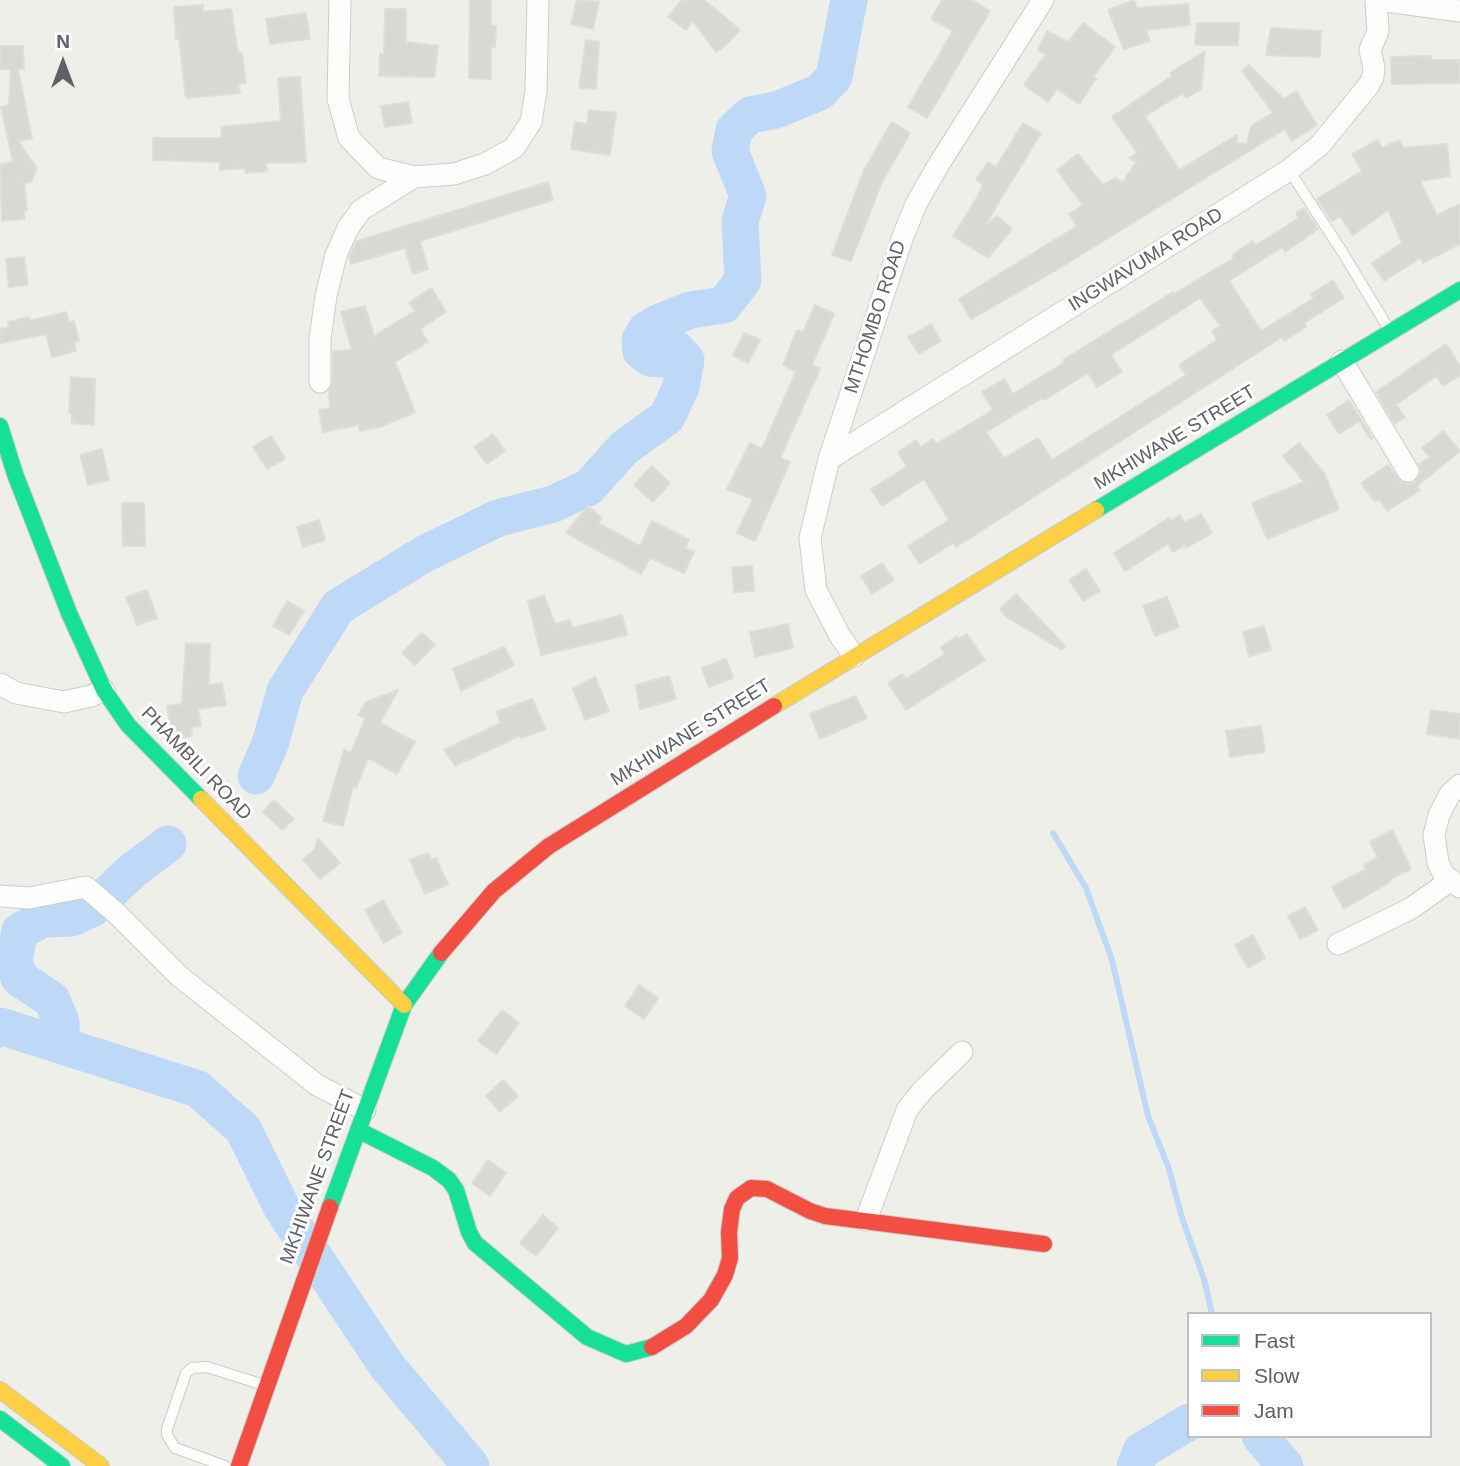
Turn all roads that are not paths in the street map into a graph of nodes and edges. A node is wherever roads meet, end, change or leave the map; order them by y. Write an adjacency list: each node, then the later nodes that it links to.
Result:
1 (340, 0): 7 (street)
2 (538, 0): 7 (street)
3 (1043, 0): 13 (street, MTHOMBO ROAD)
4 (1378, 0): 5 (street); 6 (street, INGWAVUMA ROAD)
5 (1460, 11)
6 (1289, 170): 9 (lane); 13 (street, INGWAVUMA ROAD)
7 (414, 177): 11 (street)
8 (1460, 290): 9 (street, MKHIWANE STREET)
9 (1390, 332): 10 (street, MKHIWANE STREET)
10 (1342, 361): 14 (street); 15 (street, MKHIWANE STREET)
11 (320, 382)
12 (0, 426): 17 (street, PHAMBILI ROAD)
13 (830, 459): 15 (street, MTHOMBO ROAD)
14 (1408, 471)
15 (855, 656): 22 (street, MKHIWANE STREET)
16 (0, 684): 17 (street)
17 (104, 690): 22 (street, PHAMBILI ROAD)
18 (1460, 785): 19 (street)
19 (1455, 884): 21 (street)
20 (0, 896): 24 (street)
21 (1338, 944)
22 (404, 1005): 24 (street, MKHIWANE STREET)
23 (962, 1052): 25 (street)
24 (361, 1120): 25 (street); 27 (street, MKHIWANE STREET)
25 (866, 1220): 26 (street)
26 (1044, 1244)
27 (266, 1386): 32 (lane); 33 (street, MKHIWANE STREET)
28 (0, 1390): 31 (street)
29 (0, 1419): 30 (street)
30 (62, 1466)
31 (101, 1466)
32 (225, 1466)
33 (239, 1466)

